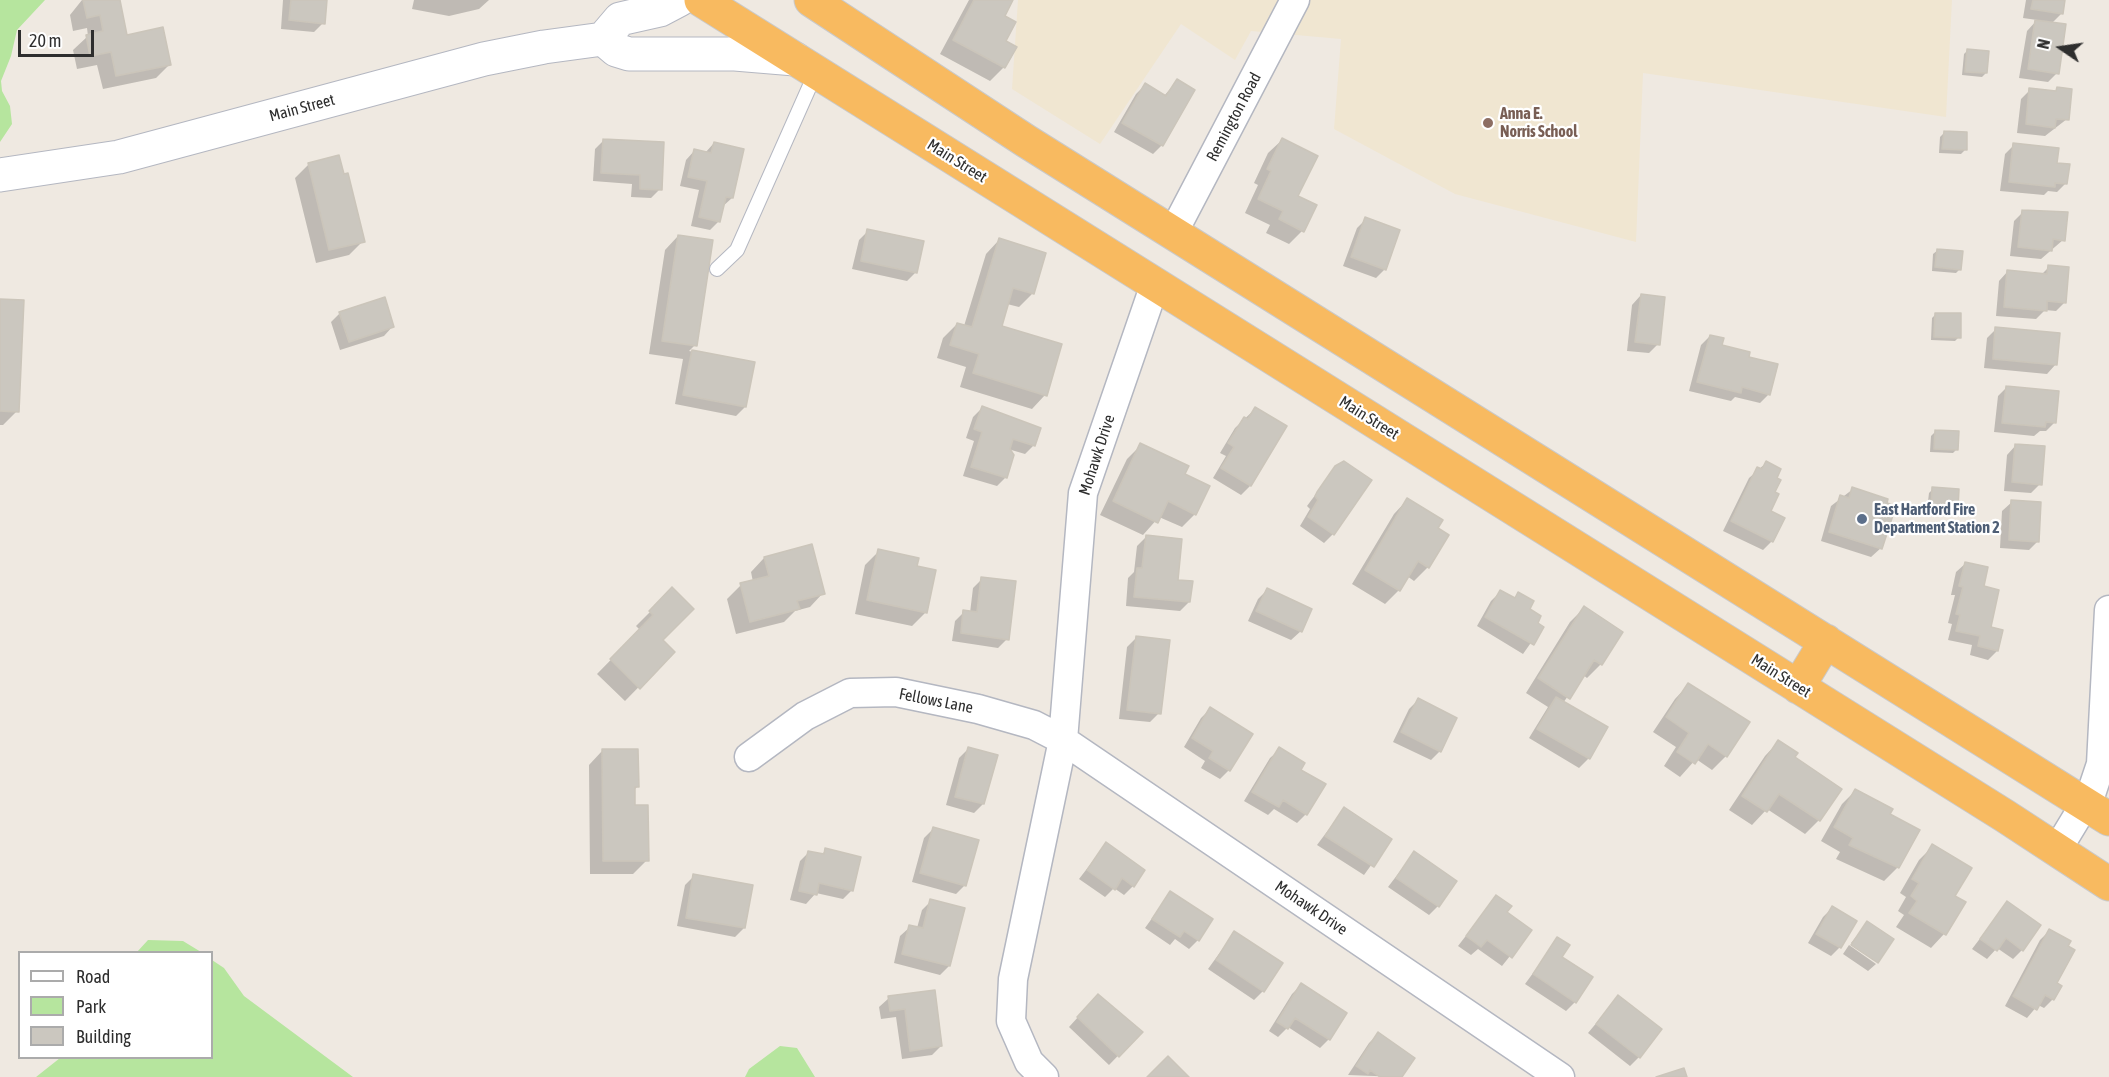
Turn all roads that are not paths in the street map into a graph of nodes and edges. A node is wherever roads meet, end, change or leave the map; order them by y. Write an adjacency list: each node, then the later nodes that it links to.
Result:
1 (679, 0): 5 (street)
2 (701, 0): 6 (highway)
3 (811, 0): 8 (highway)
4 (1295, 0): 8 (street, Remington Road)
5 (603, 39): 6 (street, Main Street); 7 (street, Main Street)
6 (805, 66): 9 (lane); 10 (highway, Main Street)
7 (0, 175)
8 (1173, 233): 12 (highway)
9 (717, 269)
10 (1155, 284): 13 (highway, Main Street); 14 (street, Mohawk Drive)
11 (2109, 610): 16 (street)
12 (1826, 641): 13 (highway); 16 (highway)
13 (1798, 687): 17 (highway, Main Street)
14 (1063, 740): 15 (street, Fellows Lane); 19 (street, Mohawk Drive); 20 (street, Mohawk Drive)
15 (750, 757)
16 (2097, 812): 17 (street)
17 (2057, 850): 18 (highway, Main Street)
18 (2109, 884)
19 (1044, 1077)
20 (1560, 1077)

